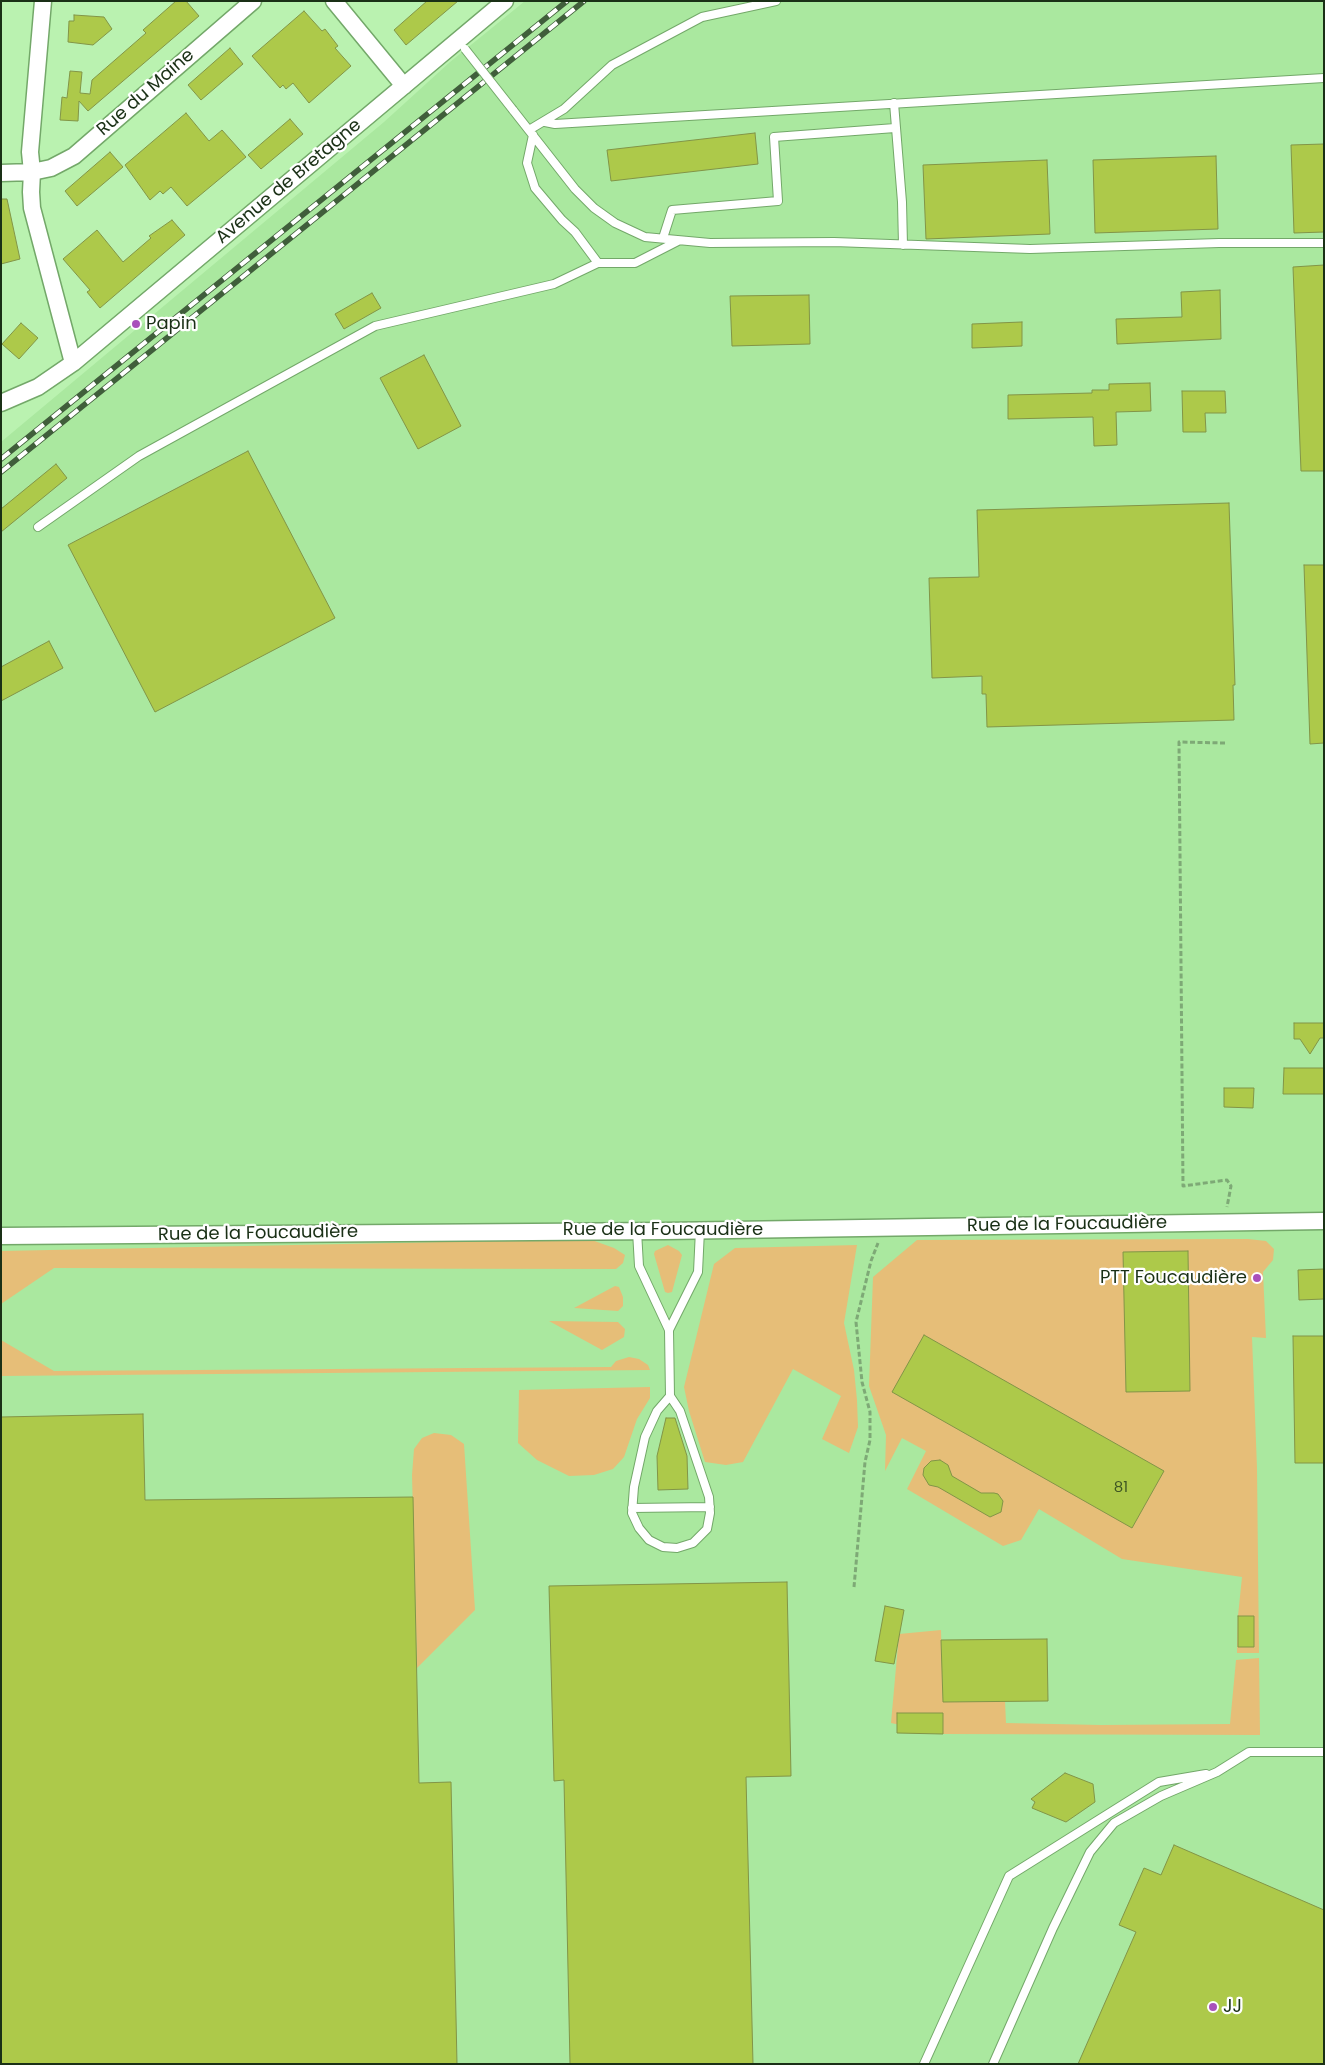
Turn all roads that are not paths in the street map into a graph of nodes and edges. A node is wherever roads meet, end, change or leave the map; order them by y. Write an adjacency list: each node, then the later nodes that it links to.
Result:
1 (43, 1): 14 (street)
2 (253, 1): 14 (street, Rue du Maine)
3 (334, 1): 8 (street)
4 (505, 1): 6 (street, Avenue de Bretagne)
5 (776, 1): 10 (lane)
6 (462, 44): 8 (street, Avenue de Bretagne); 12 (lane, bridge)
7 (1324, 78): 9 (lane)
8 (404, 86): 20 (street, Avenue de Bretagne)
9 (894, 103): 10 (lane); 11 (lane)
10 (545, 122): 12 (lane)
11 (895, 128): 15 (lane); 18 (lane)
12 (531, 133): 15 (lane); 19 (lane)
13 (3, 171): 14 (street, Rue du Maine)
14 (32, 172): 20 (street)
15 (663, 238): 16 (lane)
16 (680, 240): 18 (lane); 19 (lane)
17 (1324, 242): 18 (lane)
18 (902, 245)
19 (598, 263): 22 (lane)
20 (73, 363): 21 (street, Avenue de Bretagne)
21 (1, 403)
22 (38, 526)
23 (1324, 1221): 24 (street, Rue de la Foucaudière)
24 (700, 1230): 25 (street, Rue de la Foucaudière); 27 (lane)
25 (637, 1231): 26 (street, Rue de la Foucaudière); 27 (lane)
26 (1, 1236)
27 (668, 1330): 28 (lane)
28 (670, 1396): 29 (lane); 30 (lane)
29 (710, 1507): 30 (lane); 30 (lane)
30 (632, 1508)
31 (1324, 1752): 32 (lane)
32 (1217, 1772): 33 (lane); 34 (lane)
33 (924, 2064)
34 (993, 2064)

